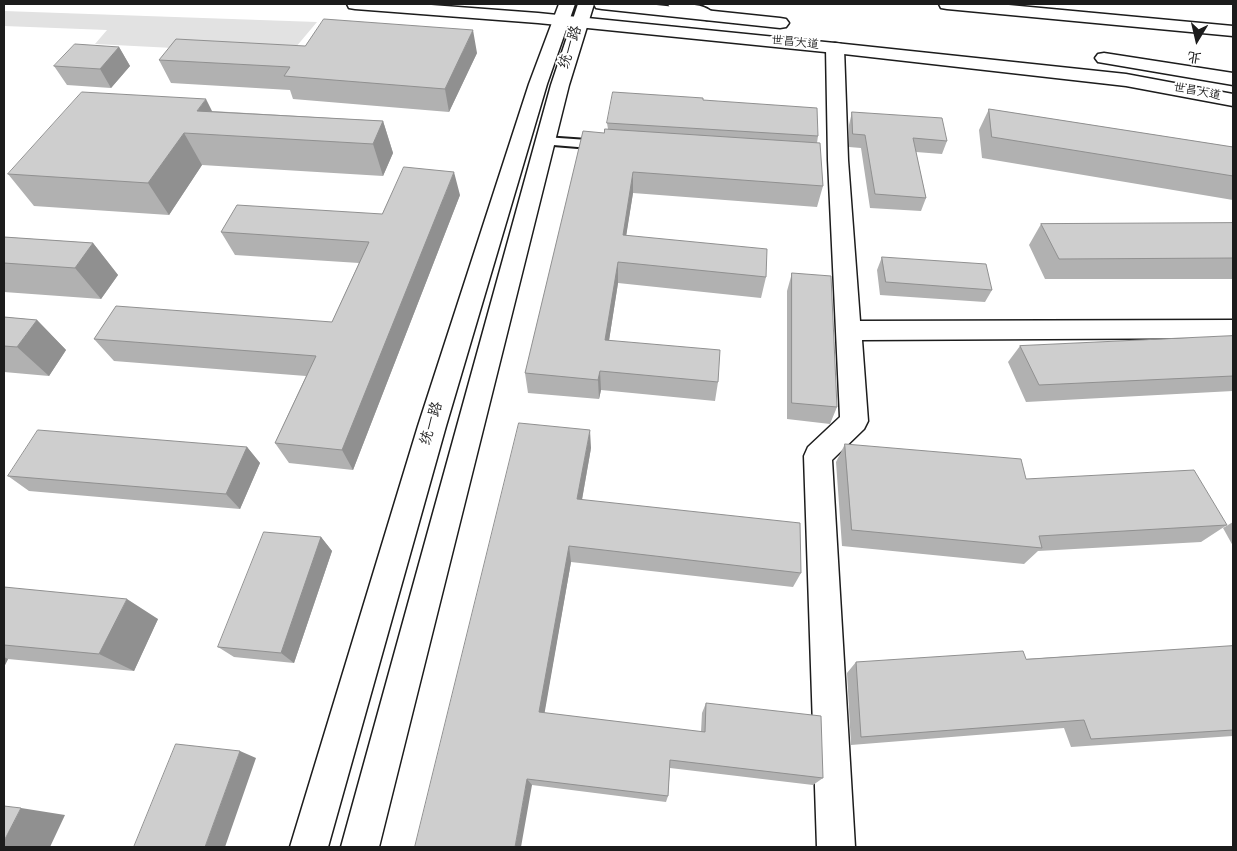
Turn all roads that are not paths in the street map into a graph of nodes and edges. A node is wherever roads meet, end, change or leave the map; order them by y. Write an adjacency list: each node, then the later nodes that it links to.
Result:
1 (355, 4): 5 (main road, 世昌大道)
2 (602, 4): 6 (main road, 世昌大道)
3 (676, 4): 6 (main road)
4 (947, 4): 8 (main road)
5 (573, 12): 9 (main road, 世昌大道); 13 (main road, 统一路); 17 (main road, 统一路)
6 (707, 15): 7 (main road, 世昌大道)
7 (795, 25)
8 (1233, 31)
9 (835, 48): 12 (main road, 世昌大道); 16 (main road)
10 (1089, 56): 11 (main road, 世昌大道)
11 (1233, 79)
12 (1233, 100)
13 (545, 141): 14 (lane); 18 (main road, 统一路)
14 (614, 146)
15 (1233, 328): 16 (main road)
16 (848, 331): 19 (main road)
17 (309, 847)
18 (360, 847)
19 (836, 847)

